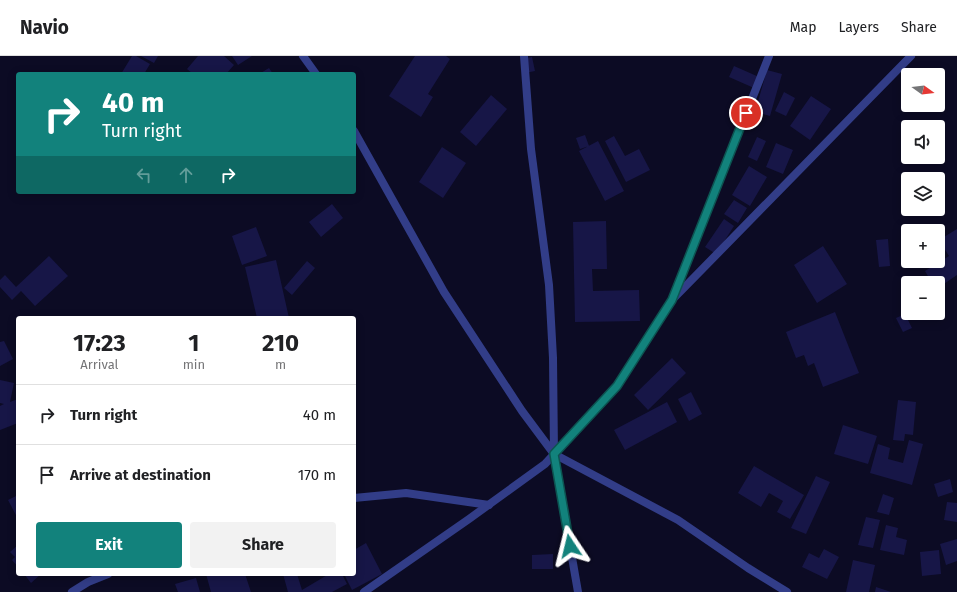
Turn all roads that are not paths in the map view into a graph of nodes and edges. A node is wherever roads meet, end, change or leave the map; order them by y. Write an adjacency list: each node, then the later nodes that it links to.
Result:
1 (303, 56): 5 (street)
2 (524, 56): 8 (street)
3 (769, 56): 7 (street)
4 (911, 56): 7 (street)
5 (315, 72)
6 (356, 135): 8 (street)
7 (672, 300): 8 (street)
8 (554, 454): 10 (street); 14 (street); 15 (street)
9 (356, 498): 10 (street)
10 (488, 505): 13 (street)
11 (103, 576): 12 (street)
12 (72, 592)
13 (364, 592)
14 (578, 592)
15 (786, 592)

